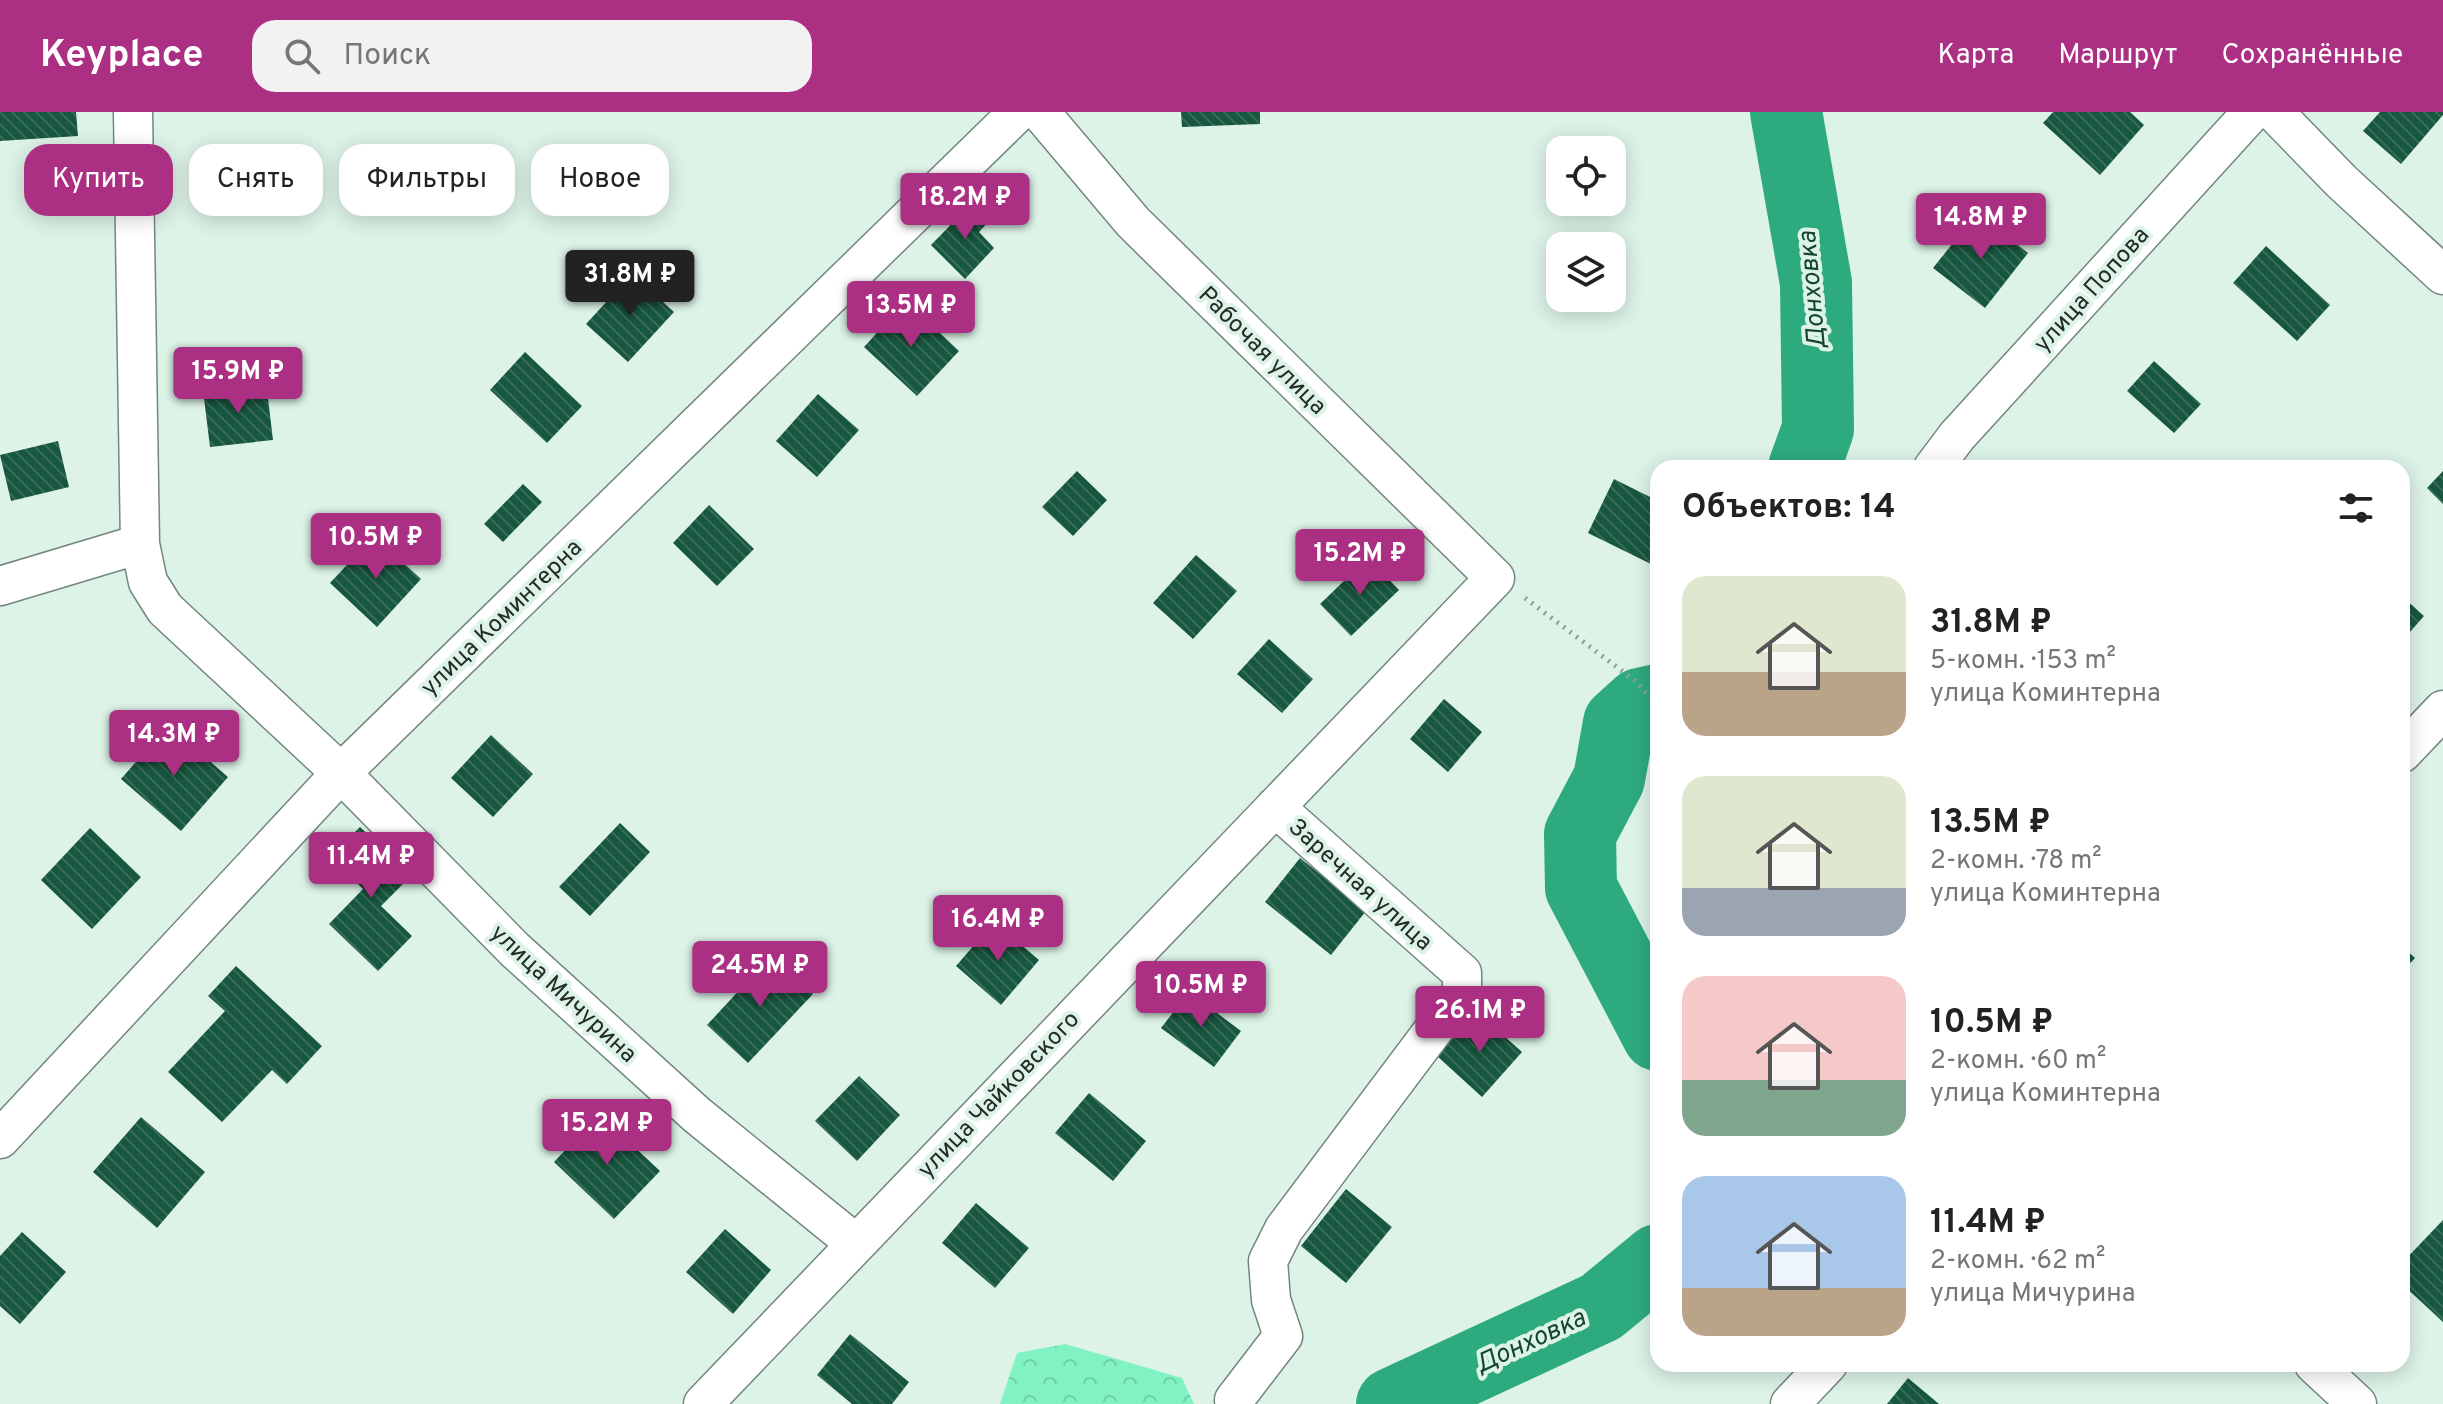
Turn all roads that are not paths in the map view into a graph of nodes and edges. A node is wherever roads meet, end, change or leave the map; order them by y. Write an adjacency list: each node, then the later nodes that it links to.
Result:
1 (133, 112): 8 (street, улица Мичурина)
2 (1018, 112): 13 (street, улица Коминтерна)
3 (1040, 112): 9 (street, Рабочая улица)
4 (2252, 112): 7 (street, улица Попова)
5 (2274, 112): 6 (street)
6 (2443, 275)
7 (1939, 460)
8 (140, 544): 10 (street); 13 (street, улица Мичурина)
9 (1495, 578): 14 (street, улица Чайковского)
10 (0, 586)
11 (2443, 710): 12 (street)
12 (2410, 745)
13 (341, 773): 15 (street, улица Коминтерна); 16 (street, улица Мичурина)
14 (1275, 807): 16 (street, улица Чайковского); 19 (street, Заречная улица)
15 (0, 1139)
16 (855, 1243): 20 (street, улица Чайковского)
17 (1820, 1372): 21 (street)
18 (2323, 1372): 22 (street)
19 (1234, 1400)
20 (703, 1404)
21 (1790, 1404)
22 (2357, 1404)

